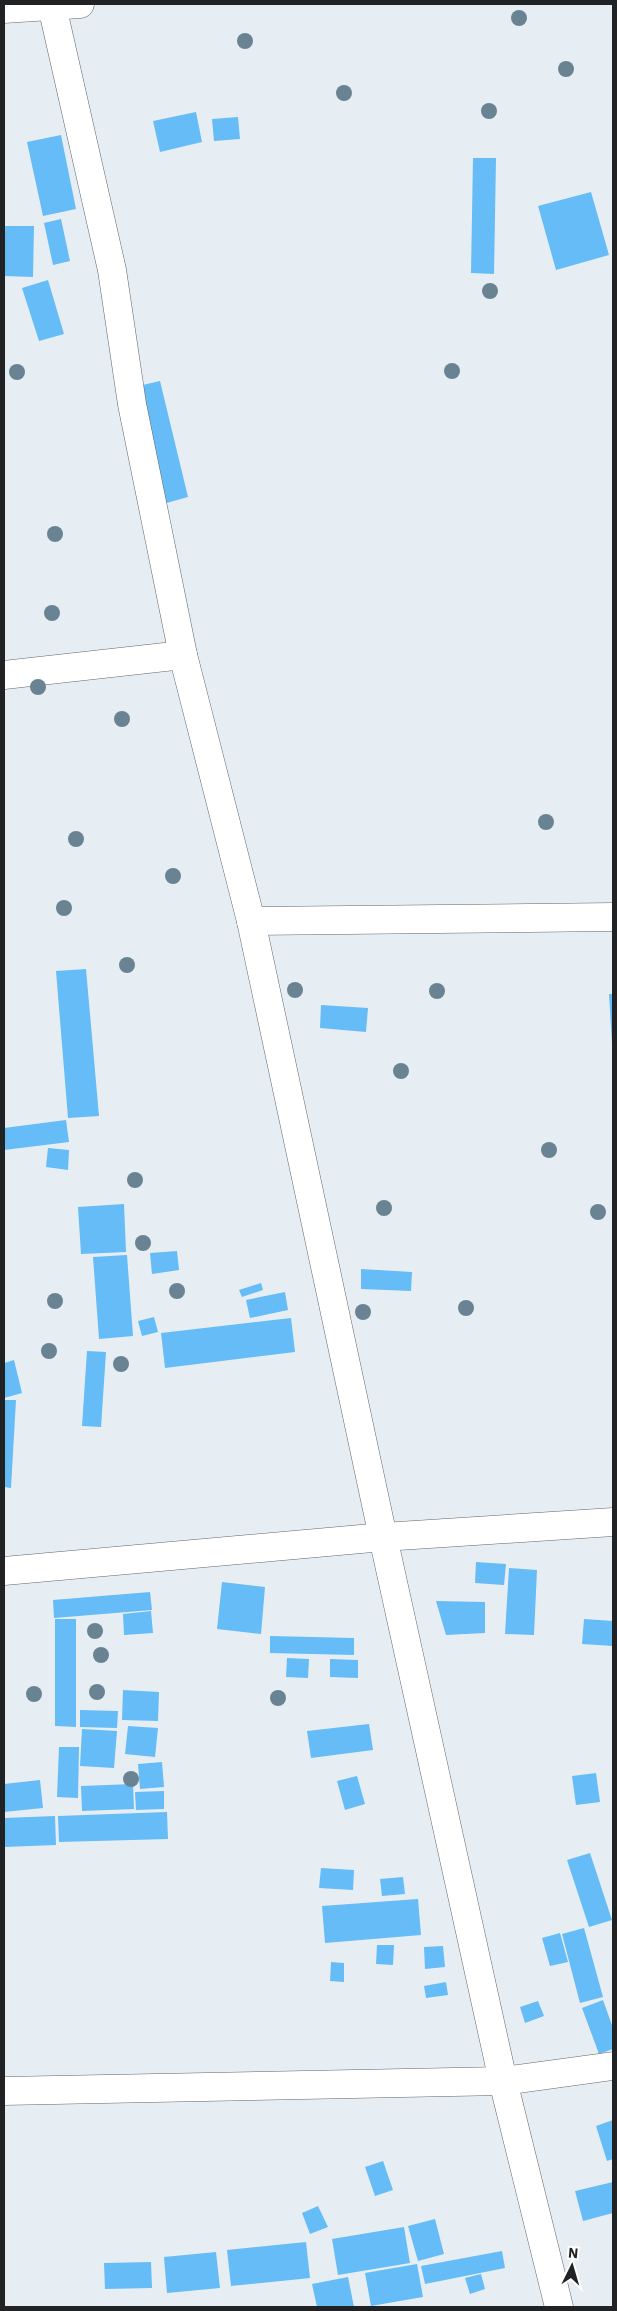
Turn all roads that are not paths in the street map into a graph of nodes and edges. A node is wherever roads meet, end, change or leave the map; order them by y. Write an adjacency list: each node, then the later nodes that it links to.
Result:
1 (80, 4): 2 (street)
2 (52, 6): 3 (street); 4 (street)
3 (4, 9)
4 (183, 654): 5 (street); 7 (street)
5 (4, 675)
6 (613, 917): 7 (street)
7 (251, 921): 9 (street)
8 (613, 1522): 9 (street)
9 (383, 1537): 10 (street); 12 (street)
10 (4, 1571)
11 (613, 2066): 12 (street)
12 (503, 2081): 13 (street); 14 (street)
13 (4, 2091)
14 (560, 2307)

